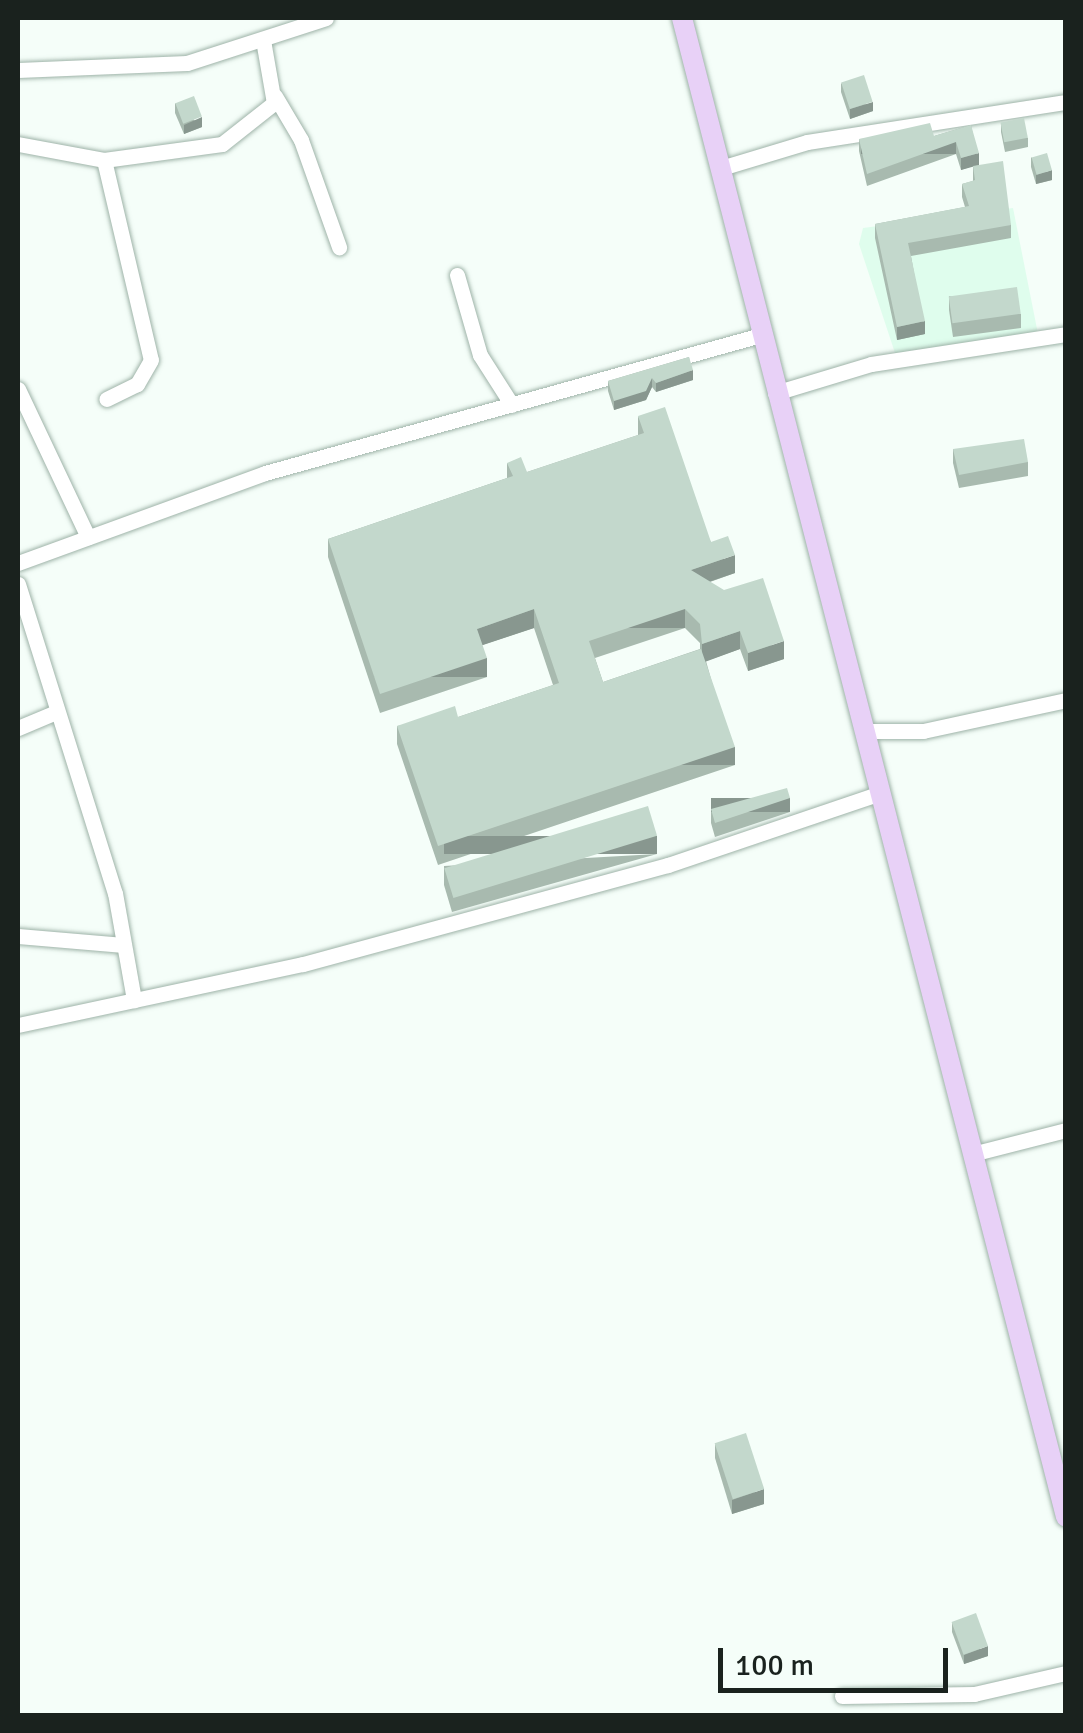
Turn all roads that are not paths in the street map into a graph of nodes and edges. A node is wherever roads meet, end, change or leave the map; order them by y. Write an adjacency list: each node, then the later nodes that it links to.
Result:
1 (326, 18): 3 (street)
2 (682, 18): 9 (main road)
3 (264, 40): 4 (street); 5 (street)
4 (18, 70)
5 (275, 96): 8 (street); 10 (street)
6 (1066, 102): 9 (street)
7 (18, 144): 8 (street)
8 (104, 160): 16 (street)
9 (721, 168): 13 (main road)
10 (340, 247)
11 (457, 275): 17 (street)
12 (1066, 334): 15 (street)
13 (761, 336): 15 (main road); 17 (street)
14 (18, 388): 18 (street)
15 (775, 392): 24 (main road)
16 (106, 399)
17 (512, 404): 18 (street)
18 (88, 537): 19 (street)
19 (18, 563)
20 (18, 584): 22 (street)
21 (1066, 700): 24 (street)
22 (56, 712): 23 (street); 27 (street)
23 (18, 728)
24 (866, 731): 25 (main road)
25 (881, 793): 28 (street); 31 (main road)
26 (18, 936): 27 (street)
27 (124, 945): 28 (street)
28 (134, 1000): 29 (street)
29 (18, 1025)
30 (1066, 1130): 31 (street)
31 (972, 1154): 32 (main road)
32 (1066, 1516)
33 (1066, 1673): 34 (street)
34 (842, 1696)

